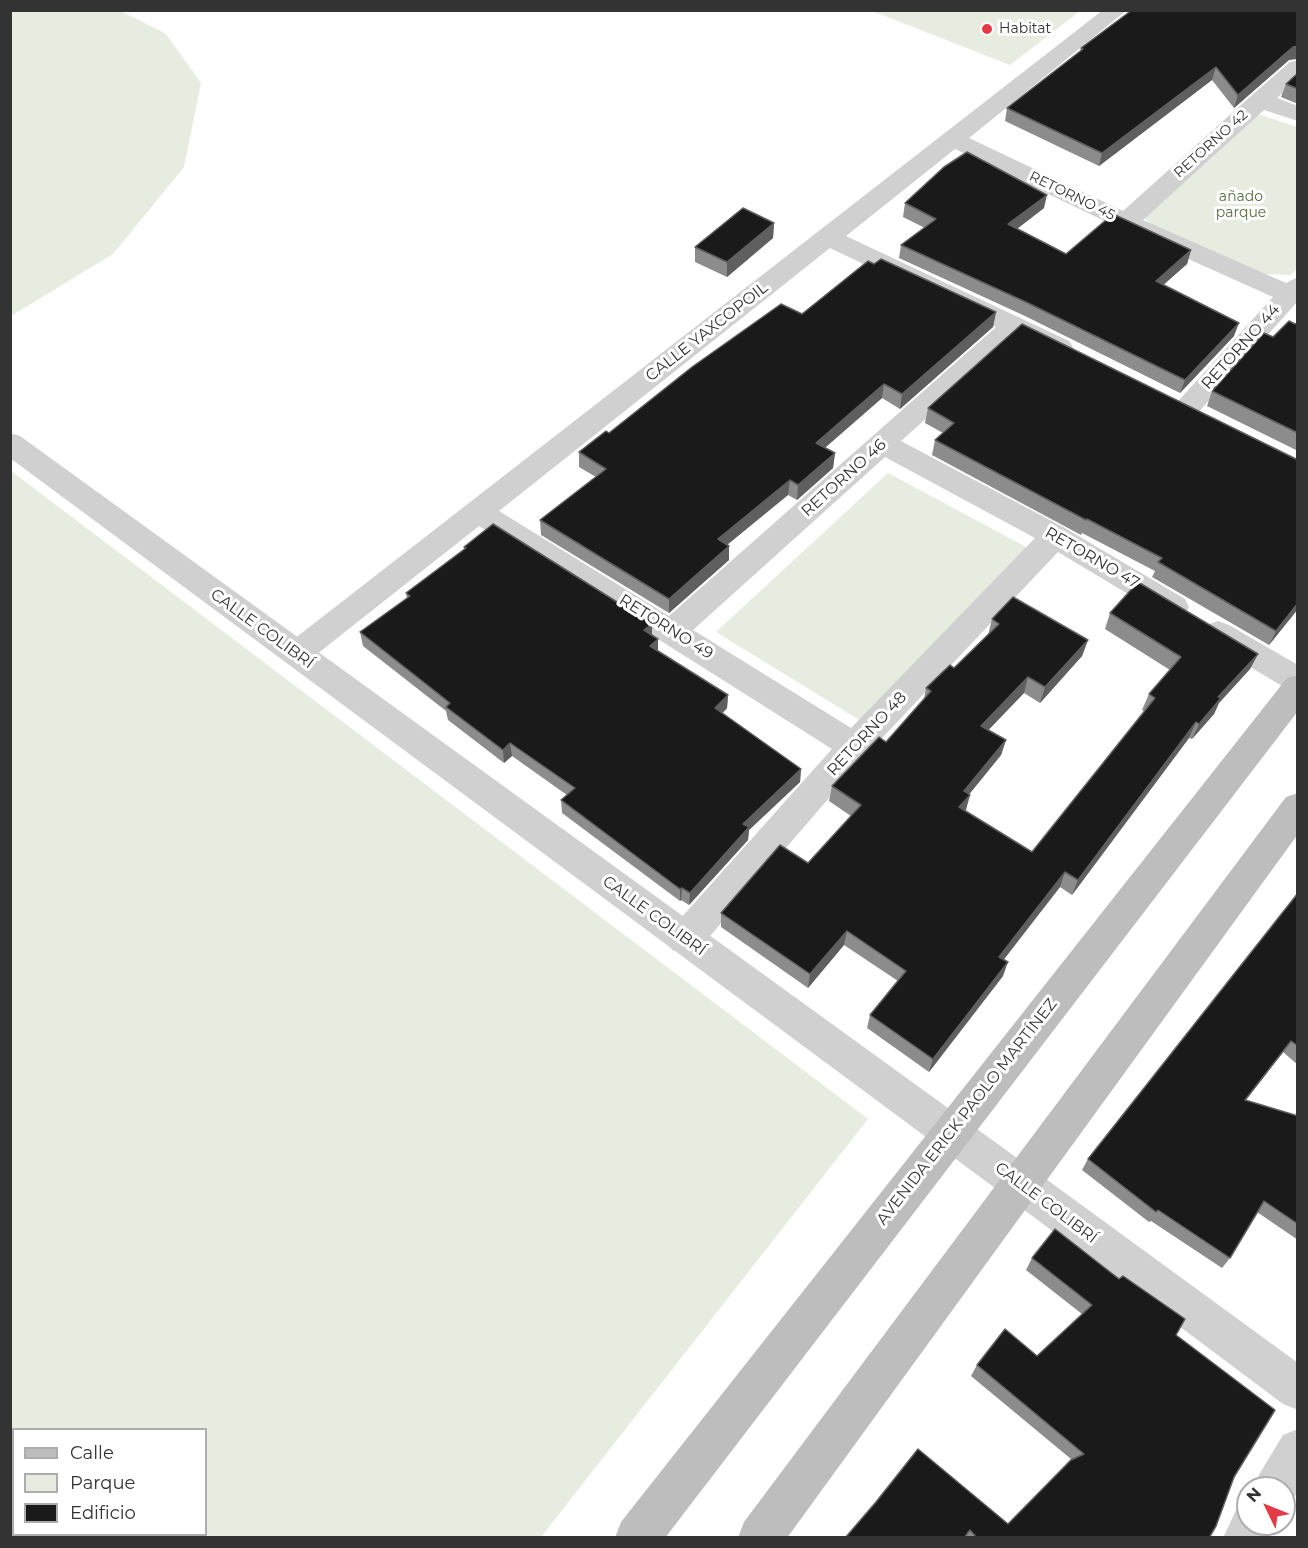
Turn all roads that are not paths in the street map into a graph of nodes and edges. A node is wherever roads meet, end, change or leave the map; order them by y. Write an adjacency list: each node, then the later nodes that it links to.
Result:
1 (1118, 10): 5 (street, CALLE YAXCOPOIL)
2 (1298, 67): 3 (street, RETORNO 42)
3 (1260, 100): 4 (street); 6 (street, RETORNO 42)
4 (1298, 114)
5 (954, 140): 6 (street, RETORNO 45); 7 (street, CALLE YAXCOPOIL)
6 (1126, 222): 8 (street, RETORNO 45)
7 (828, 237): 9 (street); 14 (street, CALLE YAXCOPOIL)
8 (1293, 289): 11 (street, RETORNO 44)
9 (1015, 324): 10 (street); 13 (street, RETORNO 46)
10 (1078, 356)
11 (1185, 409)
12 (10, 443): 17 (street, CALLE COLIBRÍ)
13 (882, 443): 15 (street, RETORNO 47); 16 (street, RETORNO 46)
14 (477, 511): 16 (street, RETORNO 49); 17 (street, CALLE YAXCOPOIL)
15 (1054, 536): 18 (street, RETORNO 47); 20 (street, RETORNO 48)
16 (672, 631): 20 (street, RETORNO 49)
17 (296, 654): 22 (street, CALLE COLIBRÍ)
18 (1298, 680)
19 (1298, 687): 23 (main road, AVENIDA ERICK PAOLO MARTÍNEZ)
20 (854, 746): 22 (street, RETORNO 48)
21 (1298, 807): 24 (main road)
22 (685, 939): 23 (street, CALLE COLIBRÍ)
23 (952, 1132): 24 (street, CALLE COLIBRÍ); 28 (main road, AVENIDA ERICK PAOLO MARTÍNEZ)
24 (1021, 1184): 25 (street, CALLE COLIBRÍ); 29 (main road)
25 (1298, 1389)
26 (1298, 1450): 27 (street)
27 (1282, 1476)
28 (637, 1538)
29 (760, 1538)

